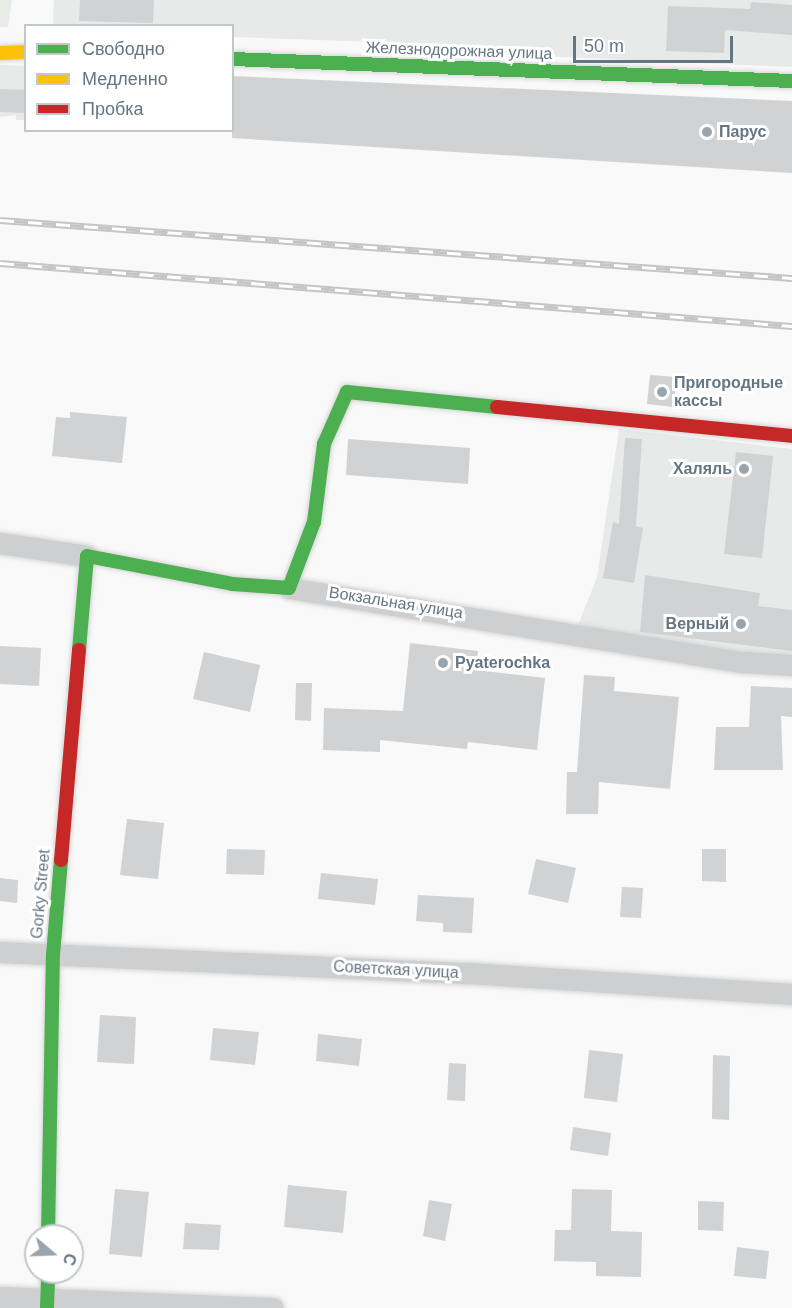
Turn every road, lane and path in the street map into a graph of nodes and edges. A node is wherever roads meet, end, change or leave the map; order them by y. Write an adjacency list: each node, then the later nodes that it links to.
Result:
1 (24, 52): 2 (street)
2 (0, 53)
3 (234, 58): 4 (street, Железнодорожная улица)
4 (792, 81)
5 (792, 436): 8 (street)
6 (0, 543): 7 (street, Вокзальная улица)
7 (87, 556): 8 (street, Вокзальная улица); 11 (street, Gorky Street)
8 (289, 588): 9 (street, Вокзальная улица)
9 (792, 665)
10 (0, 952): 11 (street, Советская улица)
11 (53, 955): 12 (street, Советская улица); 13 (street, Gorky Street)
12 (792, 994)
13 (48, 1224)
14 (48, 1284): 16 (street)
15 (0, 1297): 16 (street)
16 (47, 1304): 17 (street)
17 (273, 1308)

